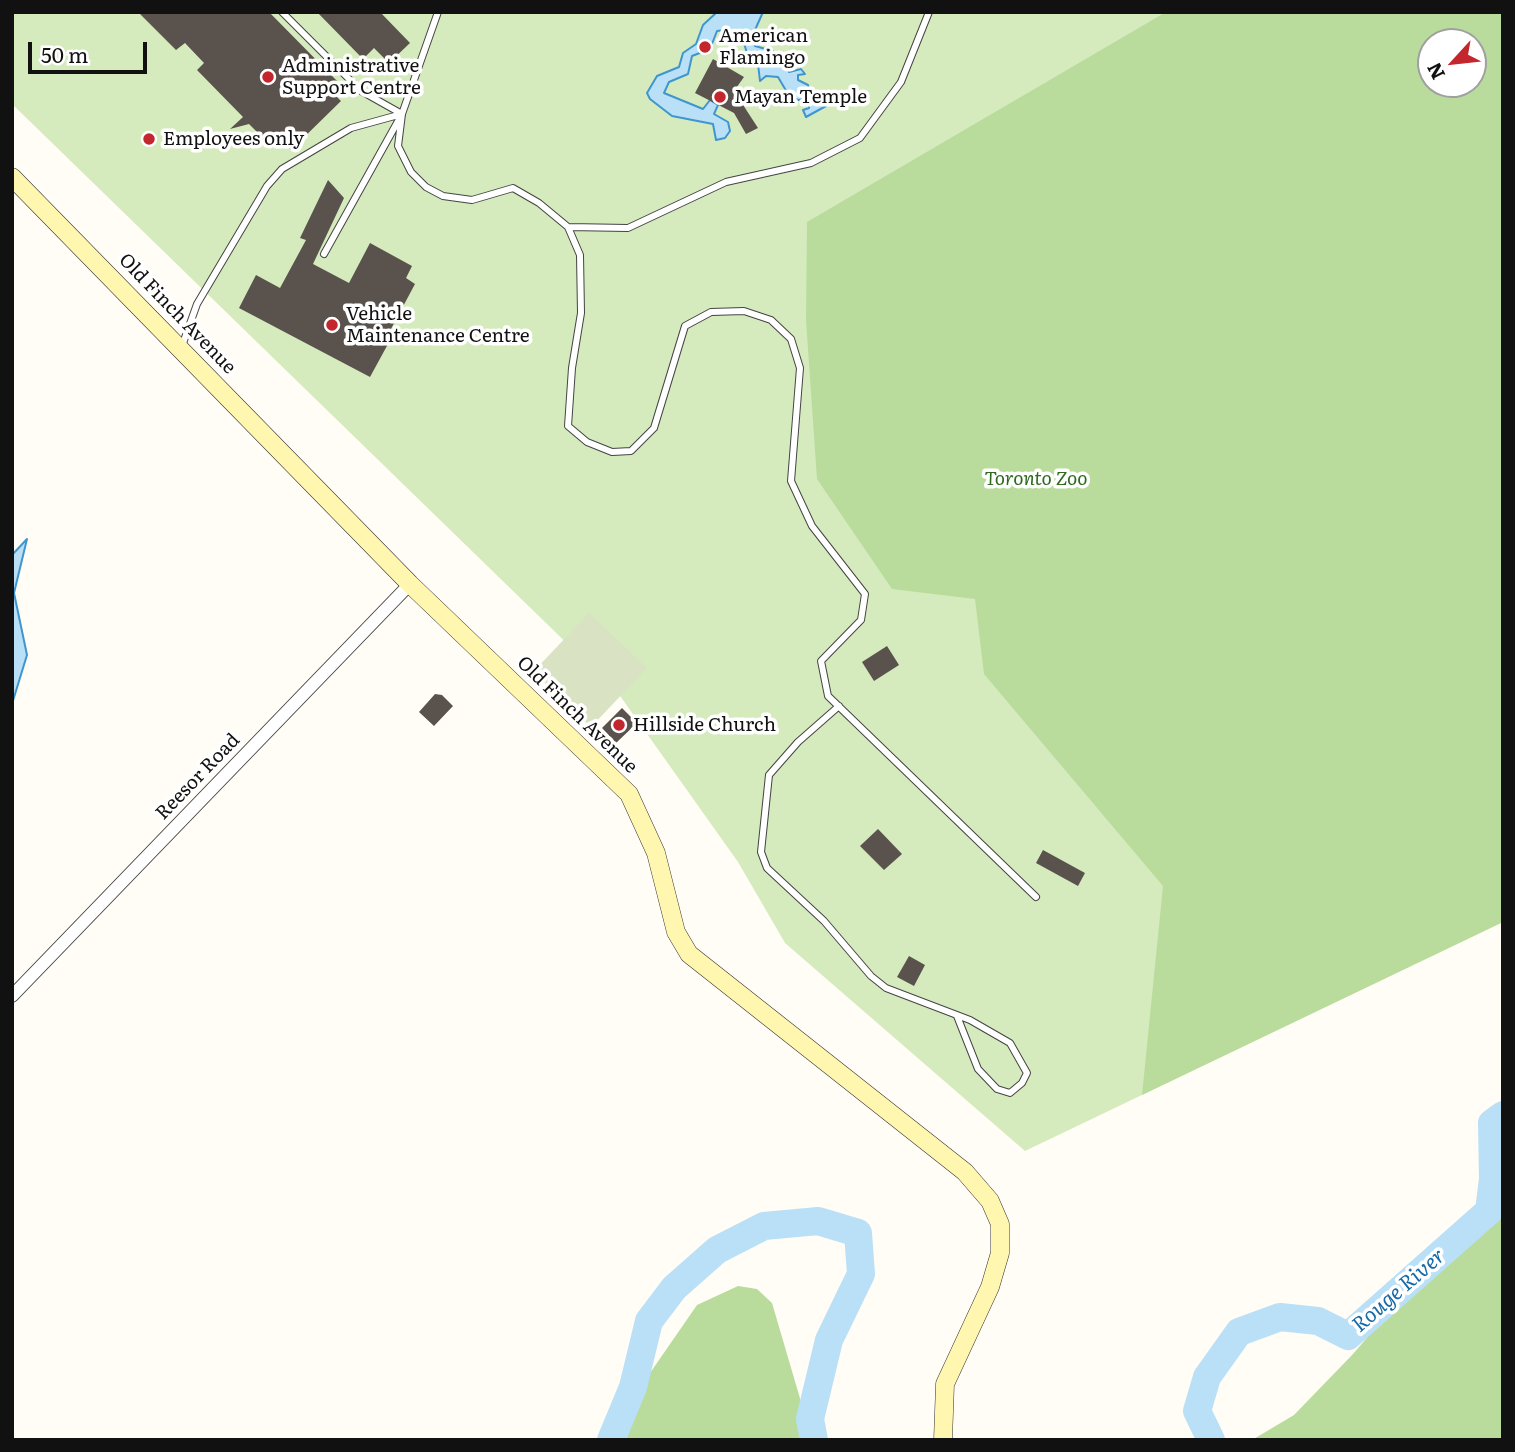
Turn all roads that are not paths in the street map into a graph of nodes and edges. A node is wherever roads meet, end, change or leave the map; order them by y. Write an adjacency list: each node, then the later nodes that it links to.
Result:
1 (282, 12): 4 (lane)
2 (438, 12): 4 (lane)
3 (929, 12): 6 (lane)
4 (402, 114): 6 (lane); 7 (lane); 8 (lane)
5 (12, 177): 8 (street, Old Finch Avenue)
6 (568, 227): 10 (lane)
7 (324, 254)
8 (182, 348): 9 (street, Old Finch Avenue)
9 (410, 584): 12 (street, Reesor Road); 14 (street, Old Finch Avenue)
10 (839, 706): 11 (lane); 13 (lane)
11 (1036, 897)
12 (12, 996)
13 (957, 1016): 13 (lane)
14 (943, 1440)

